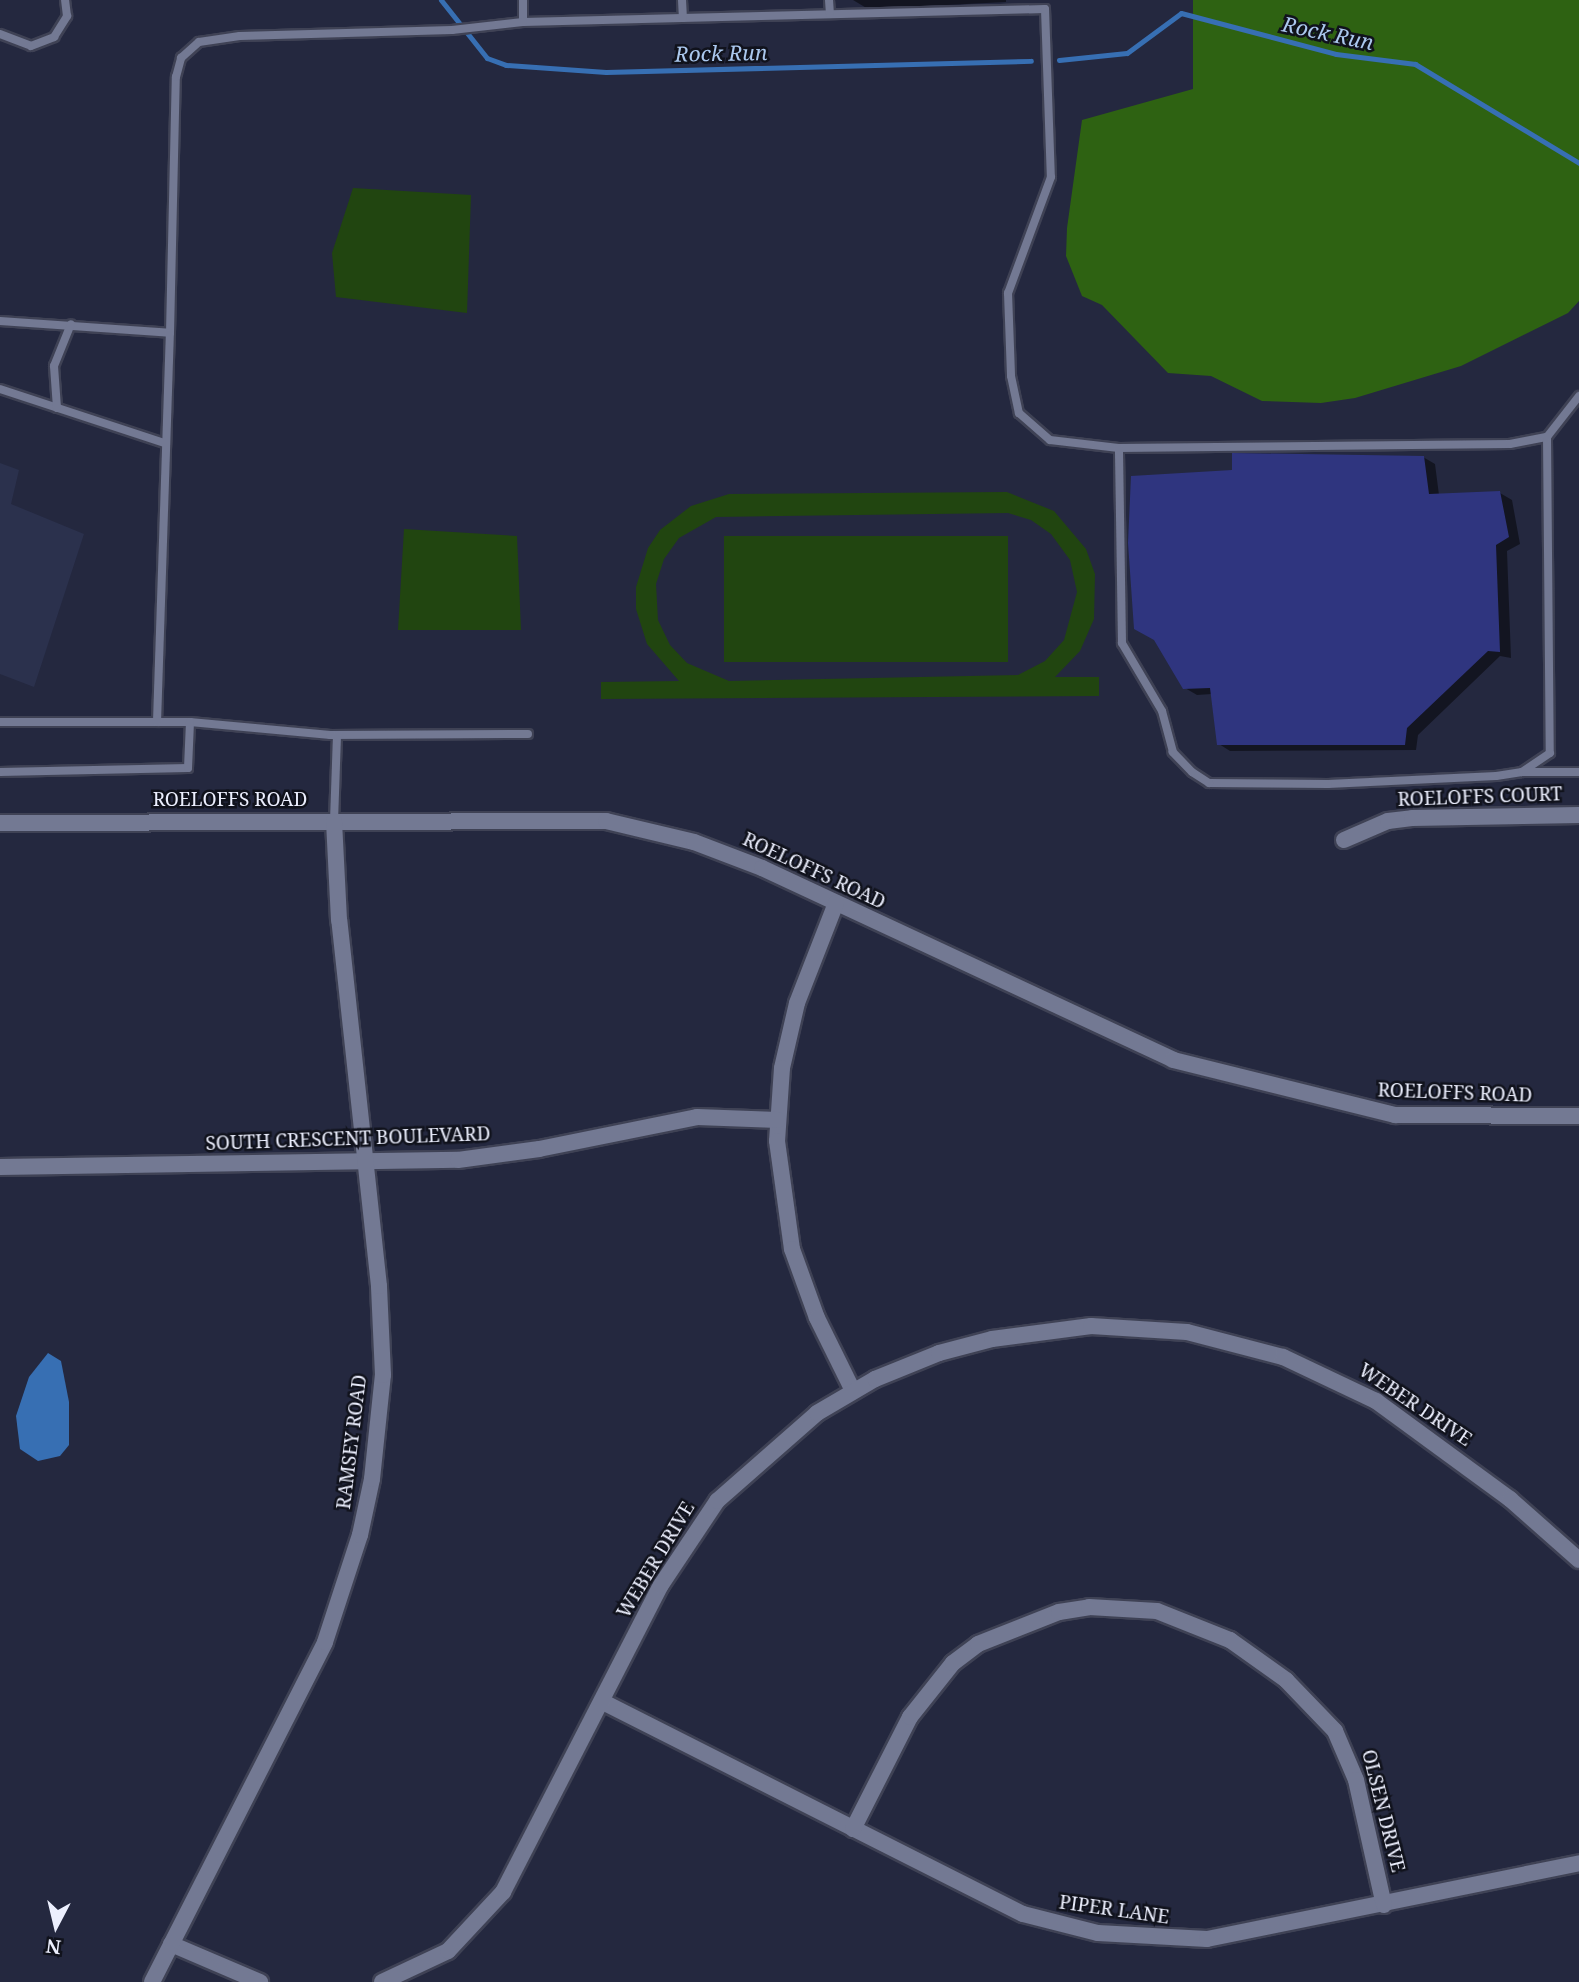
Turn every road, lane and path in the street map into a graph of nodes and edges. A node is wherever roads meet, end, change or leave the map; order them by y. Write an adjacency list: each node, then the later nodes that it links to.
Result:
1 (65, 0): 9 (lane)
2 (523, 0): 8 (lane)
3 (682, 0): 7 (lane)
4 (829, 0): 6 (lane)
5 (1044, 4): 6 (lane); 18 (lane)
6 (830, 14): 7 (lane)
7 (683, 18): 8 (lane)
8 (523, 22): 12 (lane)
9 (0, 34)
10 (0, 321): 11 (lane)
11 (71, 324): 12 (lane); 15 (lane)
12 (170, 333): 17 (lane)
13 (0, 389): 15 (lane)
14 (1579, 396): 16 (lane)
15 (57, 408): 17 (lane)
16 (1547, 437): 18 (lane); 25 (lane)
17 (164, 443): 20 (lane)
18 (1119, 448): 25 (lane)
19 (0, 722): 20 (lane)
20 (157, 722): 21 (lane)
21 (190, 722): 23 (lane); 24 (lane)
22 (528, 734): 23 (lane)
23 (337, 735): 28 (lane)
24 (0, 772)
25 (1522, 772): 26 (lane)
26 (1579, 772)
27 (1579, 815): 30 (street, ROELOFFS COURT)
28 (334, 821): 29 (street, ROELOFFS ROAD); 31 (street, ROELOFFS ROAD); 34 (street, RAMSEY ROAD)
29 (0, 823)
30 (1345, 840)
31 (836, 903): 32 (street, ROELOFFS ROAD); 33 (street)
32 (1579, 1116)
33 (778, 1120): 34 (street, SOUTH CRESCENT BOULEVARD); 36 (street)
34 (366, 1161): 35 (street, SOUTH CRESCENT BOULEVARD); 42 (street, RAMSEY ROAD)
35 (0, 1167)
36 (853, 1391): 37 (street, WEBER DRIVE); 38 (street, WEBER DRIVE)
37 (1579, 1560)
38 (603, 1702): 39 (street, PIPER LANE); 45 (street, WEBER DRIVE)
39 (853, 1829): 41 (street, PIPER LANE); 41 (street, OLSEN DRIVE)
40 (1579, 1863): 41 (street, PIPER LANE)
41 (1384, 1905)
42 (171, 1944): 43 (street, RAMSEY ROAD); 44 (street)
43 (152, 1982)
44 (260, 1982)
45 (382, 1982)

